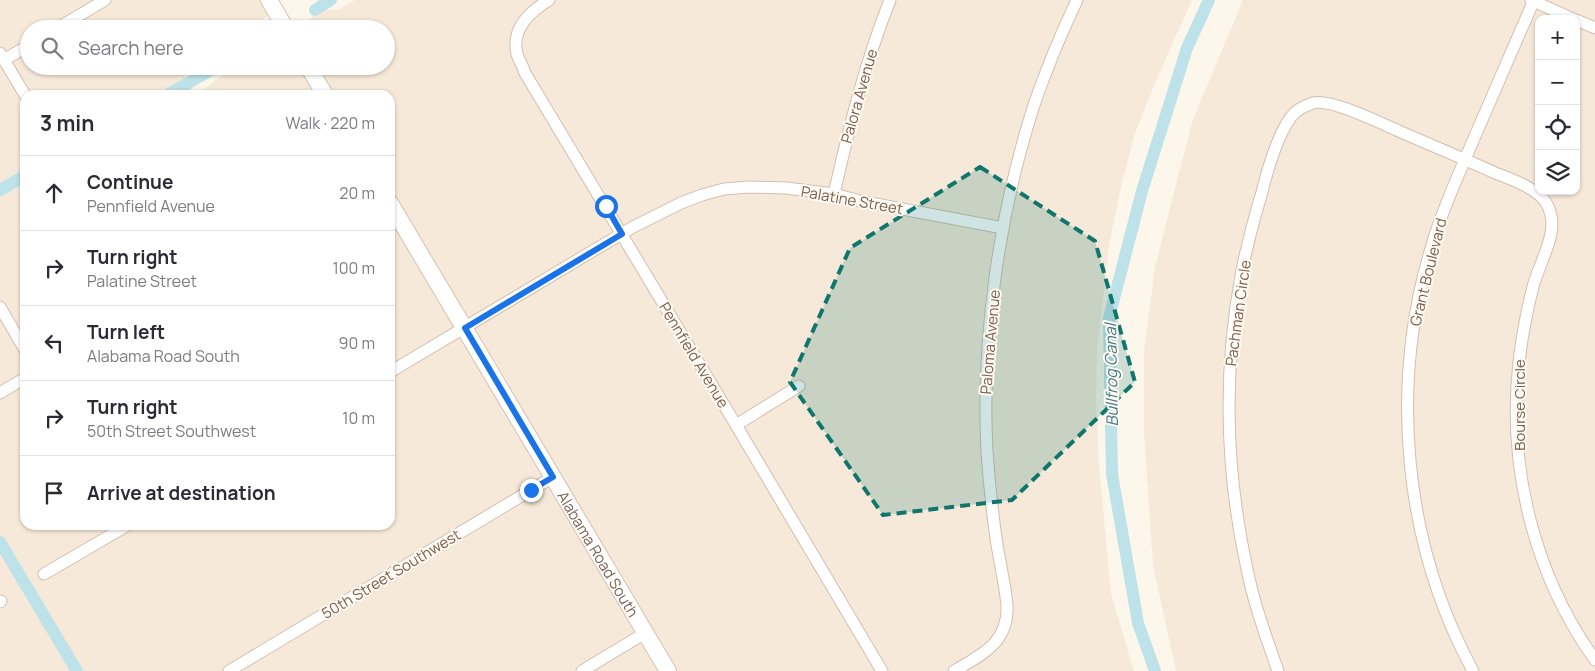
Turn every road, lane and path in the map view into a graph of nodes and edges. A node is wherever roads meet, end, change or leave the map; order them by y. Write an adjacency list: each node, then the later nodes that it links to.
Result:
1 (105, 0): 8 (street)
2 (269, 0): 9 (street)
3 (549, 0): 21 (street, Pennfield Avenue)
4 (890, 0): 18 (street, Palora Avenue)
5 (1077, 0): 20 (street, Paloma Avenue)
6 (1533, 0): 7 (street); 17 (street, Grant Boulevard)
7 (1566, 15)
8 (71, 20)
9 (281, 20)
10 (1580, 21): 11 (street)
11 (1595, 28)
12 (20, 49): 13 (street)
13 (2, 56): 15 (street)
14 (313, 75): 16 (street)
15 (22, 90)
16 (322, 90)
17 (1465, 160): 34 (street, Bourse Circle); 40 (street, Pachman Circle); 41 (street, Grant Boulevard)
18 (834, 194): 20 (street, Palatine Street); 21 (street, Palatine Street)
19 (395, 211): 23 (street, Alabama Road South)
20 (1003, 228): 39 (street, Paloma Avenue)
21 (622, 234): 23 (street, Palatine Street); 29 (street, Pennfield Avenue)
22 (0, 307): 24 (street)
23 (465, 328): 25 (street, Palatine Street); 30 (street, Alabama Road South)
24 (20, 341)
25 (395, 369)
26 (20, 381): 28 (street)
27 (799, 386): 29 (street)
28 (0, 393)
29 (736, 425): 38 (street, Pennfield Avenue)
30 (553, 477): 33 (street, Alabama Road South); 35 (street, 50th Street Southwest)
31 (119, 530): 32 (street)
32 (44, 574)
33 (645, 633): 36 (street); 37 (street, Alabama Road South)
34 (1595, 660)
35 (229, 671)
36 (582, 671)
37 (668, 671)
38 (882, 671)
39 (954, 671)
40 (1278, 671)
41 (1473, 671)

